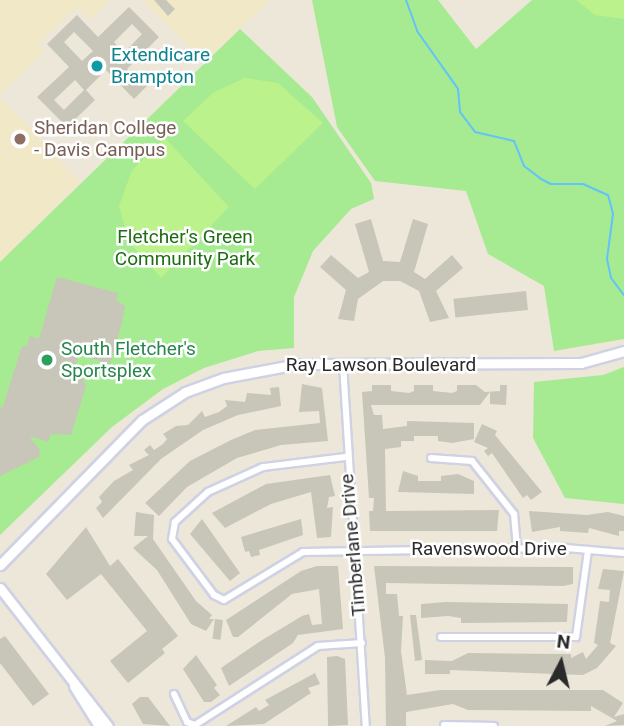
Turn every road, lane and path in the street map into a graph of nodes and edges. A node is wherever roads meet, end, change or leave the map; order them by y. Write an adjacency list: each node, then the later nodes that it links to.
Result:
1 (624, 351): 2 (street, Ray Lawson Boulevard)
2 (343, 364): 3 (street, Timberlane Drive); 9 (street, Ray Lawson Boulevard)
3 (345, 457): 5 (street, Timberlane Drive); 5 (street, Ravenswood Drive)
4 (431, 458): 6 (street)
5 (354, 548): 6 (street, Ravenswood Drive); 12 (street, Timberlane Drive)
6 (517, 549): 7 (street, Ravenswood Drive)
7 (588, 550): 8 (street, Ravenswood Drive); 11 (street)
8 (624, 554)
9 (0, 565)
10 (0, 588): 13 (street)
11 (441, 637)
12 (362, 643): 14 (street); 18 (street, Timberlane Drive)
13 (73, 685): 16 (street); 17 (street)
14 (174, 694)
15 (444, 725): 19 (street)
16 (99, 726)
17 (108, 726)
18 (366, 726)
19 (494, 726)

